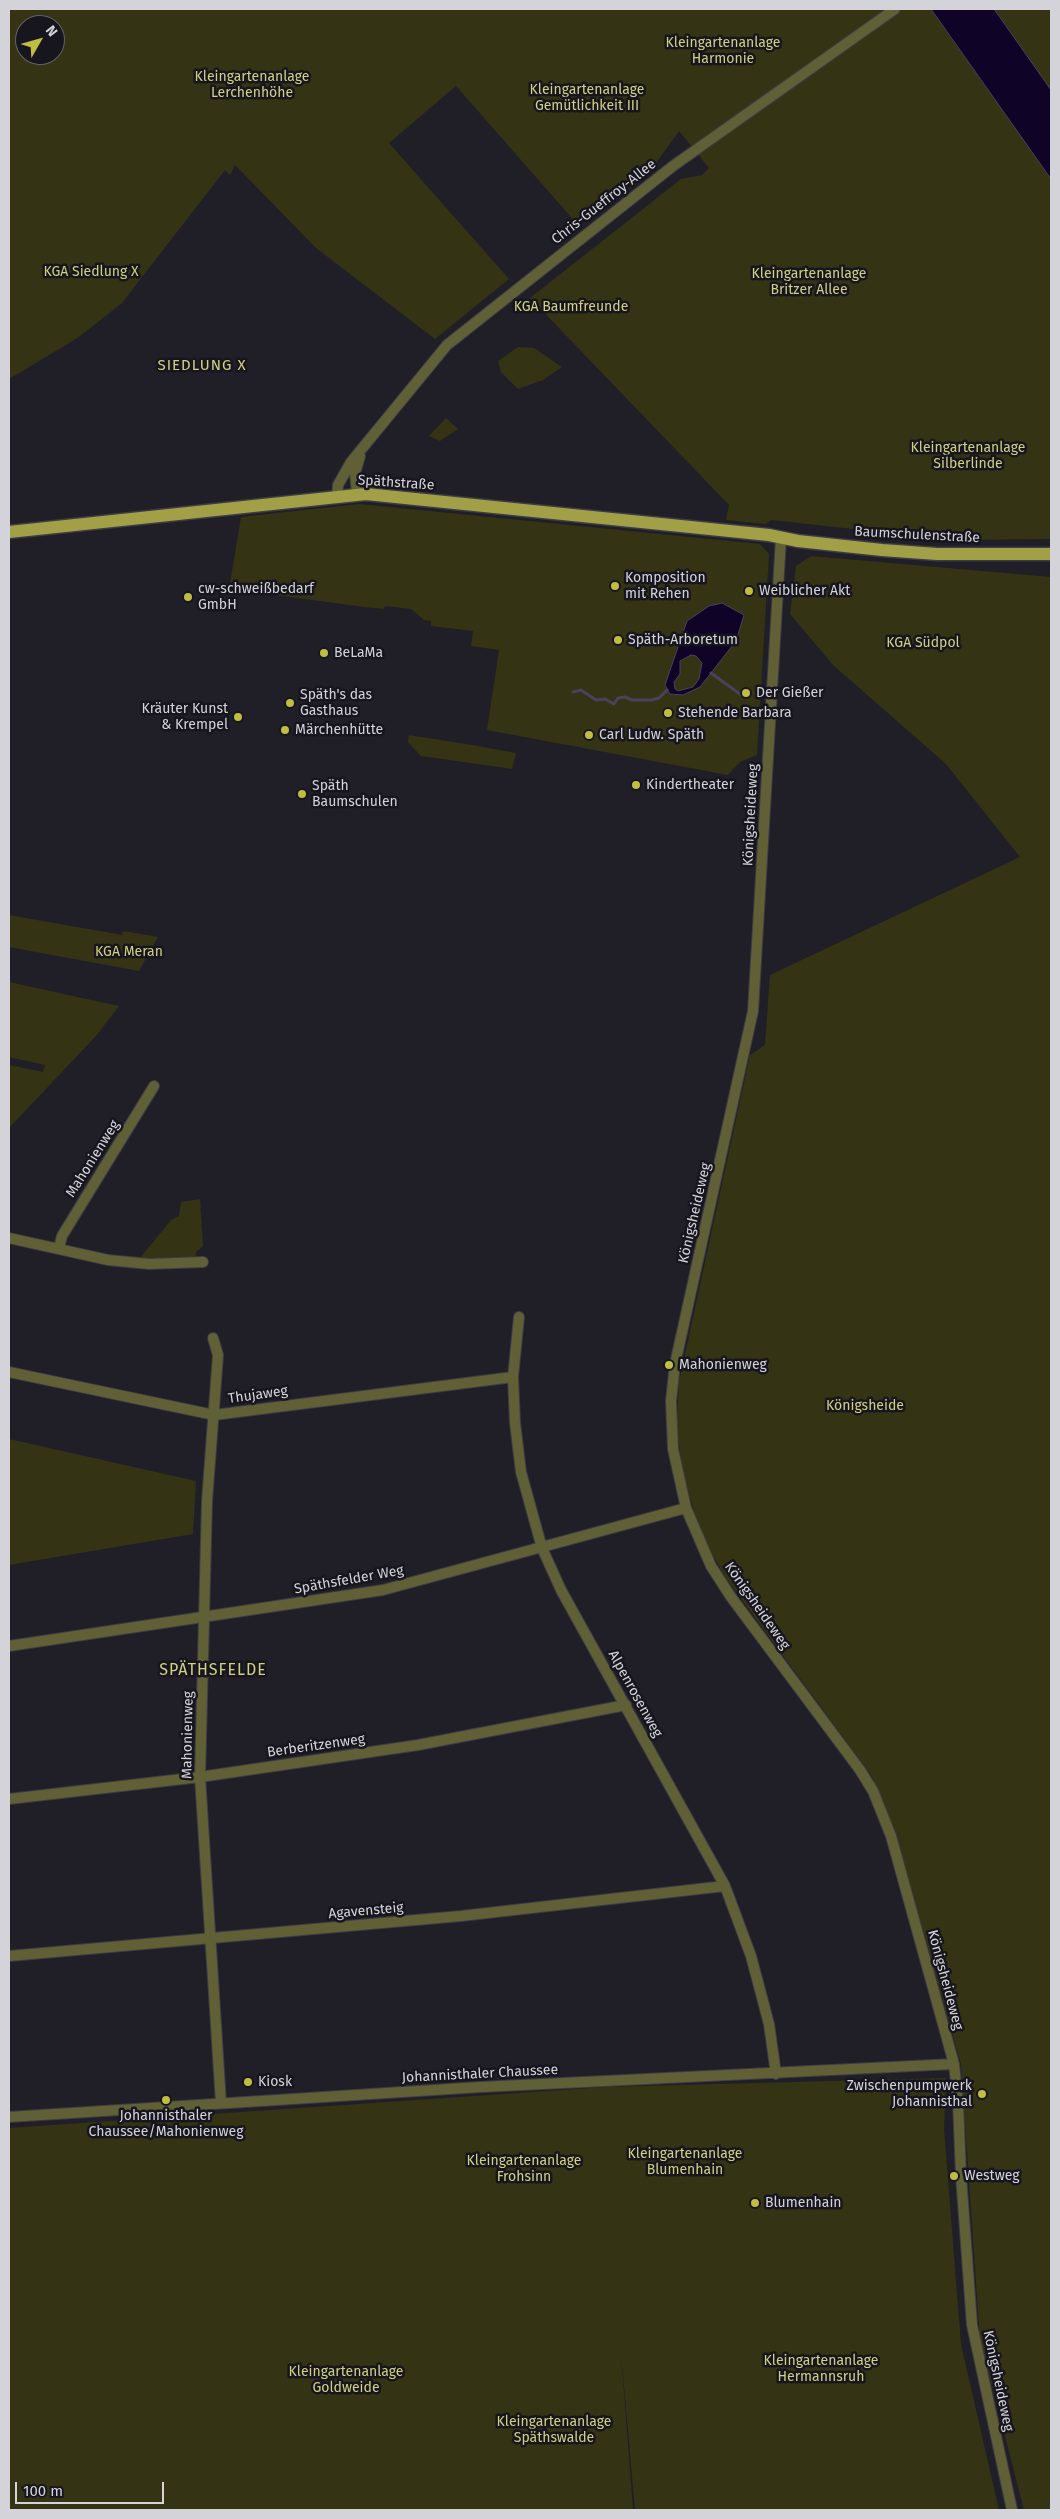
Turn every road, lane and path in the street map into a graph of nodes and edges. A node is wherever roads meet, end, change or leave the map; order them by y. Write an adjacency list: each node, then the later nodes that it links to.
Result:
1 (895, 9): 2 (street, Chris-Gueffroy-Allee)
2 (361, 452): 3 (street, Chris-Gueffroy-Allee); 4 (street, Chris-Gueffroy-Allee)
3 (357, 494): 4 (main road, Späthstraße); 6 (main road, Späthstraße)
4 (337, 496): 5 (main road, Späthstraße)
5 (9, 532)
6 (781, 538): 7 (main road, Baumschulenstraße); 17 (street, Königsheideweg)
7 (1051, 554)
8 (154, 1086): 10 (street, Mahonienweg)
9 (9, 1238): 10 (street)
10 (58, 1248): 11 (street)
11 (203, 1262)
12 (519, 1317): 15 (street, Alpenrosenweg)
13 (213, 1338): 16 (street, Mahonienweg)
14 (9, 1372): 16 (street, Thujaweg)
15 (514, 1376): 16 (street, Thujaweg); 18 (street, Alpenrosenweg)
16 (214, 1414): 19 (street, Mahonienweg)
17 (686, 1508): 18 (street, Späthsfelder Weg); 27 (street, Königsheideweg)
18 (542, 1548): 19 (street, Späthsfelder Weg); 21 (street, Alpenrosenweg)
19 (204, 1617): 20 (street, Späthsfelder Weg); 22 (street, Mahonienweg)
20 (9, 1646)
21 (626, 1705): 22 (street, Berberitzenweg); 24 (street, Alpenrosenweg)
22 (200, 1777): 23 (street, Berberitzenweg); 25 (street, Mahonienweg)
23 (9, 1799)
24 (725, 1886): 25 (street, Agavensteig); 28 (street, Alpenrosenweg)
25 (211, 1939): 26 (street, Agavensteig); 29 (street, Mahonienweg)
26 (9, 1956)
27 (954, 2064): 28 (street, Johannisthaler Chaussee); 31 (street, Königsheideweg)
28 (776, 2074): 29 (street, Johannisthaler Chaussee)
29 (221, 2103): 30 (street, Johannisthaler Chaussee)
30 (9, 2118)
31 (1012, 2510)

